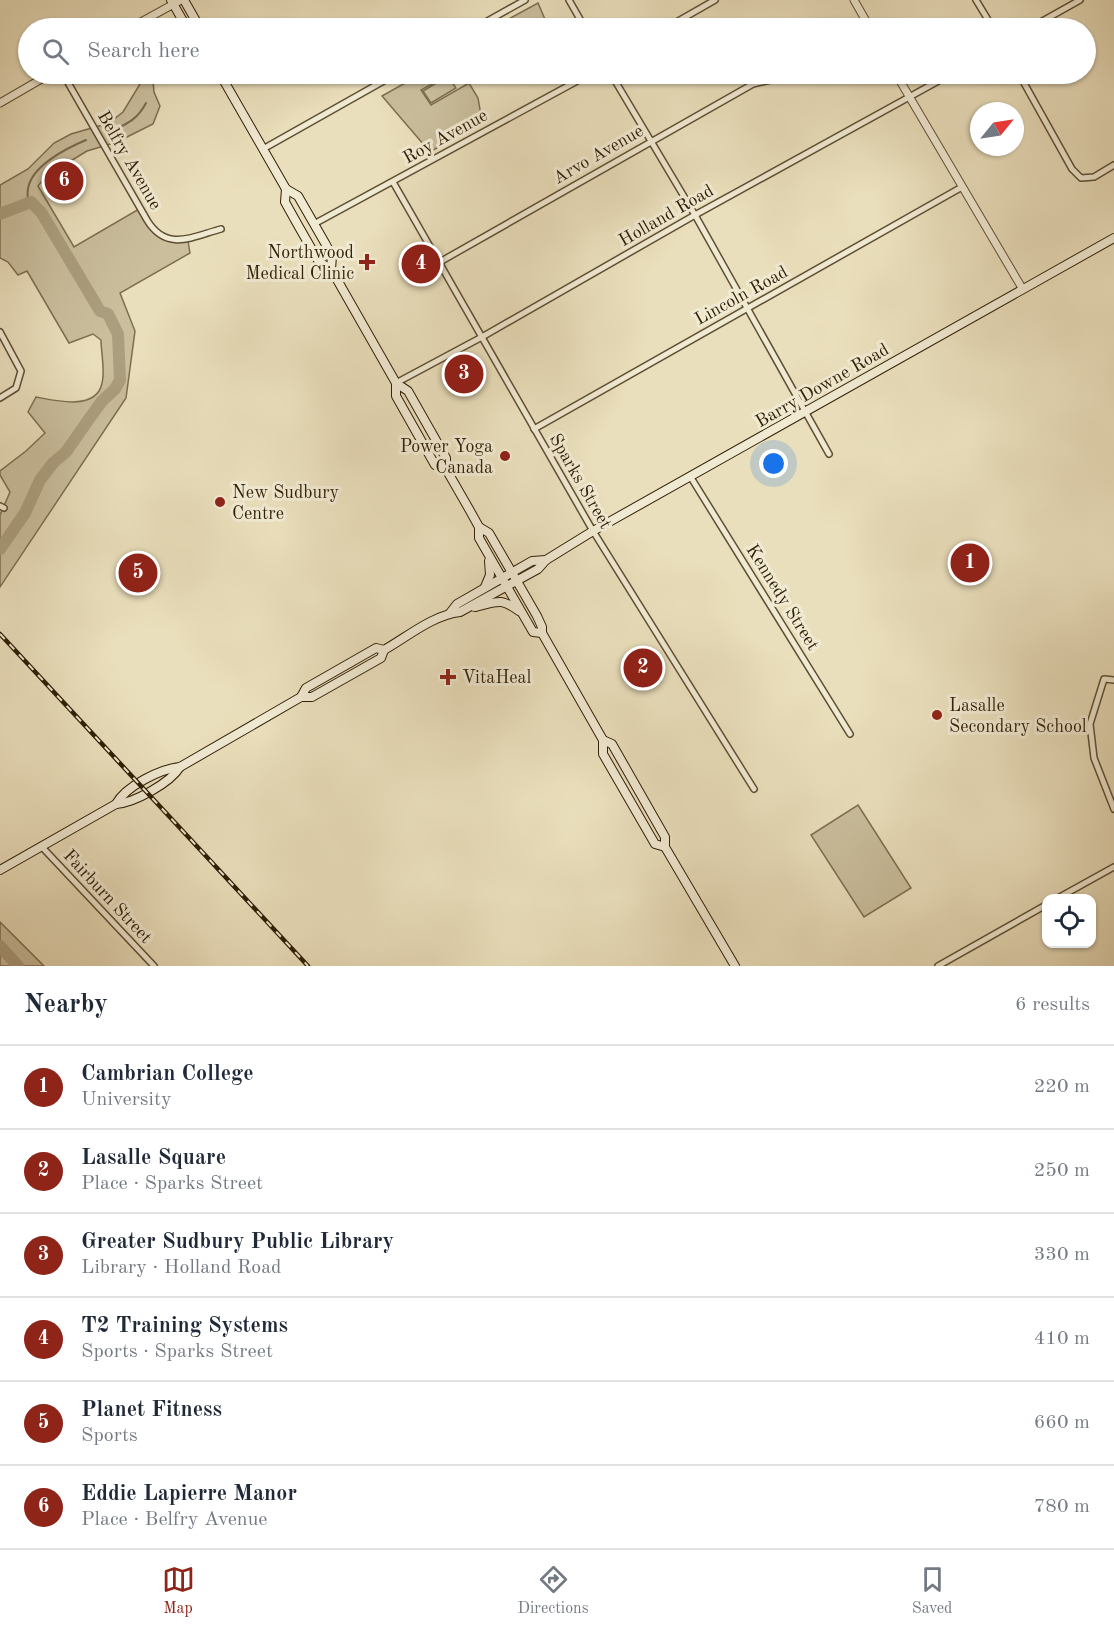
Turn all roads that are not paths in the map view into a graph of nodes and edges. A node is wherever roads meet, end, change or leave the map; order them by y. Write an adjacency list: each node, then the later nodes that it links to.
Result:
1 (525, 0): 13 (street)
2 (569, 0): 14 (street)
3 (698, 0): 9 (street)
4 (715, 0): 9 (street)
5 (854, 0): 16 (street)
6 (976, 0): 17 (street)
7 (1080, 0): 18 (street)
8 (177, 1): 10 (street); 11 (main road); 12 (main road)
9 (702, 7): 15 (street)
10 (147, 18)
11 (183, 18)
12 (191, 18)
13 (493, 18)
14 (579, 18)
15 (683, 18)
16 (864, 18)
17 (987, 18)
18 (1048, 18)
19 (33, 84): 30 (street)
20 (69, 84): 39 (street, Belfry Avenue)
21 (226, 84): 32 (main road)
22 (378, 84): 32 (street)
23 (572, 84): 34 (street, Roy Avenue)
24 (617, 84): 31 (street)
25 (753, 84): 31 (street, Arvo Avenue)
26 (902, 84): 29 (street)
27 (933, 84): 29 (street, Holland Road)
28 (1025, 84): 33 (street)
29 (910, 97): 35 (street); 37 (street, Holland Road)
30 (0, 103)
31 (651, 141): 37 (street); 41 (street, Arvo Avenue)
32 (263, 149): 36 (main road)
33 (1114, 165)
34 (393, 182): 38 (street, Roy Avenue); 41 (street, Sparks Street)
35 (962, 187): 43 (street); 44 (street, Lincoln Road)
36 (286, 189): 38 (main road); 42 (main road)
37 (695, 215): 44 (street); 46 (street, Holland Road)
38 (314, 224): 42 (main road)
39 (221, 229)
40 (1114, 238): 43 (main road, Barry Downe Road)
41 (438, 263): 46 (street, Sparks Street)
42 (331, 269): 47 (main road)
43 (1022, 288): 49 (main road, Barry Downe Road)
44 (747, 308): 49 (street); 50 (street, Lincoln Road)
45 (0, 332): 48 (street)
46 (482, 338): 47 (street, Holland Road); 50 (street, Sparks Street)
47 (396, 383): 52 (main road); 52 (main road)
48 (0, 398)
49 (805, 412): 51 (street); 53 (main road, Barry Downe Road)
50 (534, 429): 55 (street, Sparks Street)
51 (829, 454)
52 (446, 469): 54 (main road)
53 (690, 476): 55 (main road, Barry Downe Road); 68 (street, Kennedy Street)
54 (478, 527): 56 (main road); 58 (main road)
55 (593, 531): 57 (main road, Barry Downe Road); 70 (street, Sparks Street)
56 (488, 554): 59 (main road); 62 (main road)
57 (546, 560): 58 (main road, Barry Downe Road); 60 (main road, Barry Downe Road)
58 (512, 572): 59 (main road, Barry Downe Road); 60 (main road)
59 (502, 578): 61 (main road); 62 (main road, Barry Downe Road)
60 (516, 581): 61 (main road, Barry Downe Road); 66 (main road)
61 (507, 586): 63 (main road, Barry Downe Road); 65 (main road)
62 (485, 587): 64 (main road, Barry Downe Road)
63 (465, 609): 64 (main road, Barry Downe Road); 65 (main road)
64 (450, 613): 72 (main road, Barry Downe Road)
65 (523, 613): 66 (main road)
66 (542, 633): 69 (main road)
67 (1114, 680): 71 (street)
68 (850, 734)
69 (603, 740): 73 (main road); 73 (main road)
70 (754, 789)
71 (1114, 810)
72 (41, 846): 75 (main road, Barry Downe Road); 78 (street, Fairburn Street)
73 (665, 847): 79 (main road)
74 (1114, 867): 76 (street)
75 (0, 870)
76 (1065, 894)
77 (1042, 908): 80 (street)
78 (154, 966)
79 (735, 966)
80 (938, 966)

